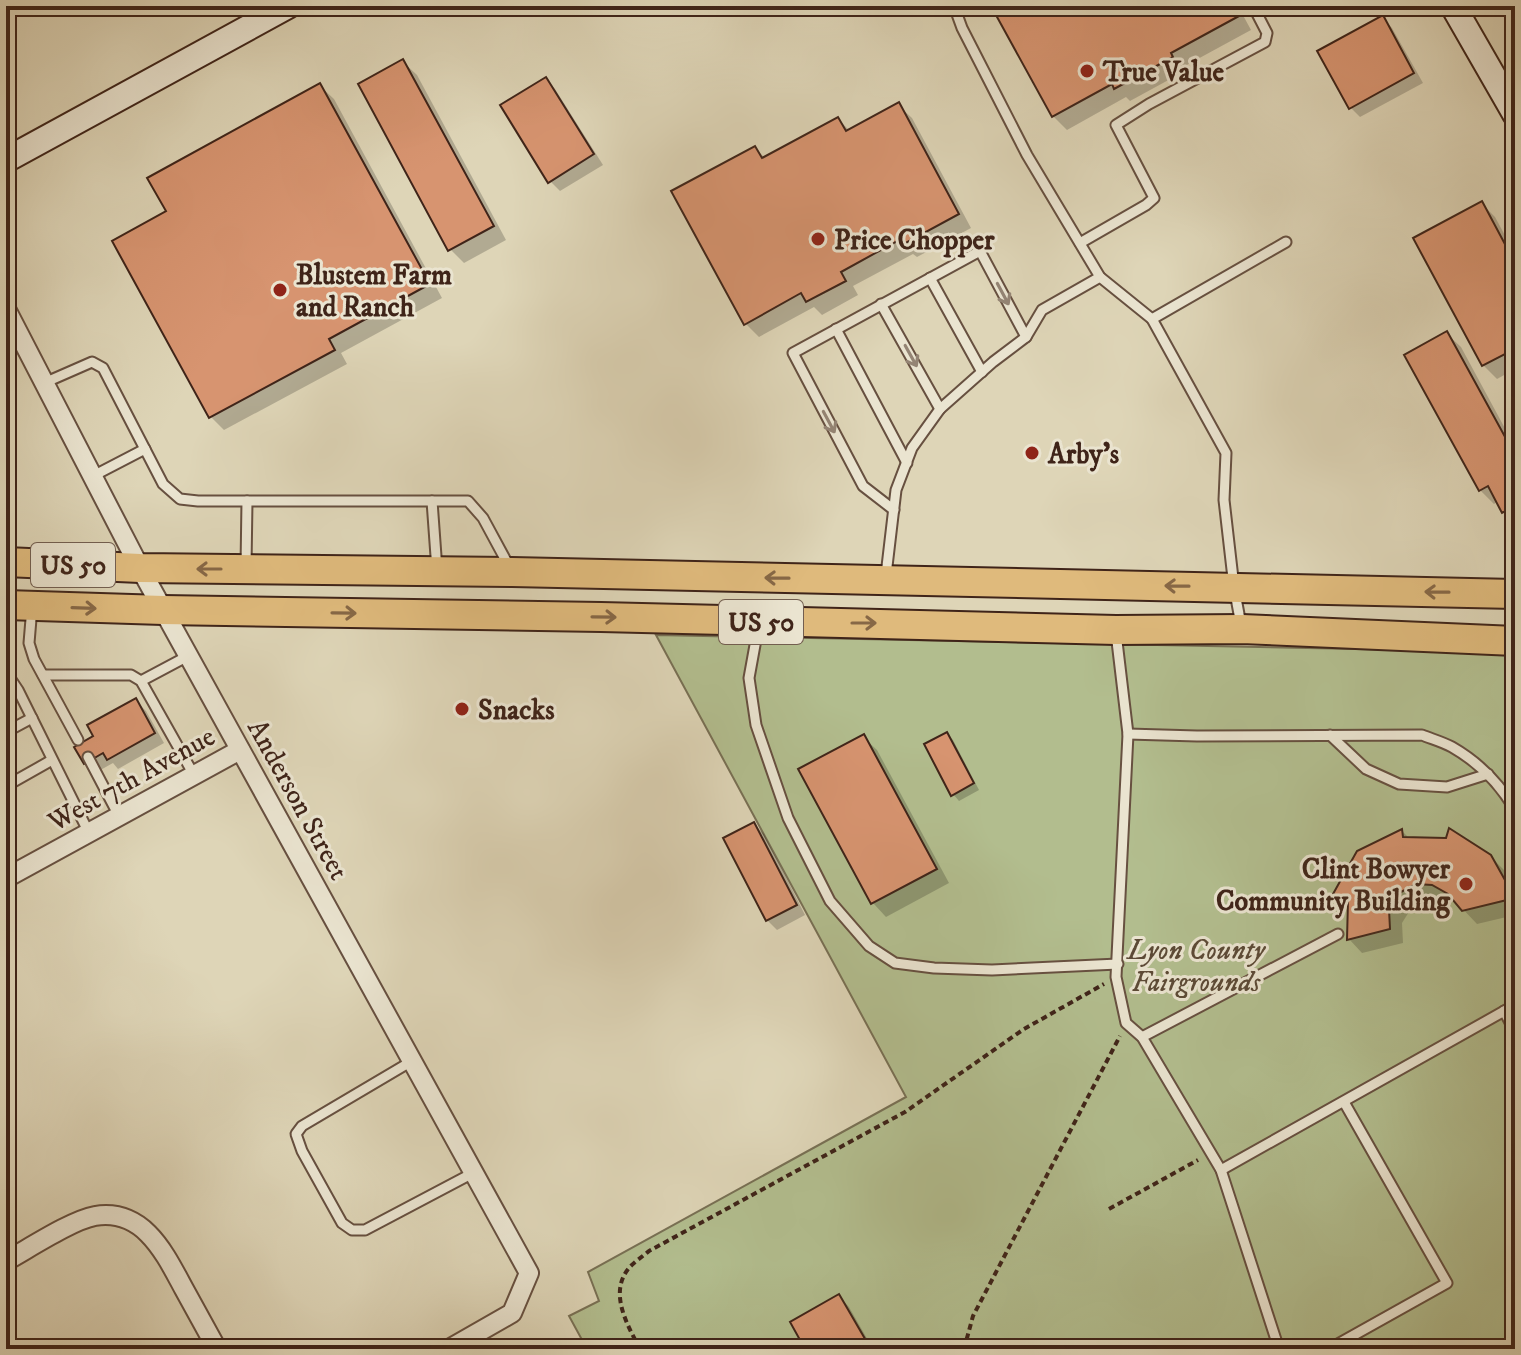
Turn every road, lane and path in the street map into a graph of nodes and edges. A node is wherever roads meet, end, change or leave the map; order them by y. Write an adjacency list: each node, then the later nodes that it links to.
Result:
1 (288, 6): 6 (street)
2 (954, 6): 8 (lane)
3 (1253, 6): 8 (lane)
4 (1453, 6): 5 (street)
5 (1515, 114)
6 (6, 160)
7 (1286, 242): 13 (lane)
8 (1080, 243): 9 (lane)
9 (1100, 277): 13 (lane); 15 (lane)
10 (930, 278): 11 (lane); 15 (lane, one-way to 15); 16 (lane)
11 (881, 304): 14 (lane); 18 (lane, one-way to 18)
12 (6, 309): 17 (street, Anderson Street)
13 (1152, 319): 31 (lane)
14 (836, 329): 20 (lane); 24 (lane, one-way to 24)
15 (1026, 337): 16 (lane)
16 (982, 372): 18 (lane)
17 (44, 383): 19 (lane); 21 (street, Anderson Street)
18 (940, 409): 20 (lane)
19 (145, 449): 21 (lane); 22 (lane)
20 (907, 463): 24 (lane)
21 (93, 476): 26 (street, Anderson Street)
22 (247, 501): 23 (lane); 27 (lane)
23 (432, 501): 28 (lane); 29 (lane)
24 (894, 510): 30 (lane)
25 (6, 562): 26 (main road, US 50)
26 (140, 568): 27 (main road, US 50, one-way to 26); 34 (street, Anderson Street)
27 (246, 569): 28 (main road, US 50)
28 (437, 571): 29 (main road, US 50)
29 (512, 572): 30 (main road, US 50, one-way to 29)
30 (885, 580): 31 (main road, US 50, one-way to 30)
31 (1234, 587): 32 (main road, US 50, one-way to 31); 36 (lane)
32 (1515, 594)
33 (19, 605): 34 (main road, US 50, one-way to 34); 41 (lane)
34 (163, 610): 35 (main road, US 50, one-way to 35); 39 (street, Anderson Street)
35 (759, 622): 37 (main road, US 50, one-way to 37); 62 (lane)
36 (1242, 629): 37 (main road, US 50); 38 (main road, US 50)
37 (1116, 630): 45 (lane)
38 (1515, 641)
39 (188, 656): 42 (lane); 48 (street, Anderson Street)
40 (6, 672): 43 (lane)
41 (43, 675): 42 (lane); 47 (lane)
42 (141, 681): 53 (lane)
43 (32, 718): 44 (lane); 50 (lane)
44 (6, 732)
45 (1128, 734): 46 (lane); 62 (lane)
46 (1330, 735): 52 (lane); 52 (lane)
47 (78, 740)
48 (240, 750): 53 (street, West 7th Avenue); 69 (street, Anderson Street)
49 (88, 757): 57 (lane)
50 (52, 760): 54 (lane); 58 (lane)
51 (11, 767): 54 (lane)
52 (1488, 774): 56 (lane)
53 (194, 775): 57 (street, West 7th Avenue)
54 (18, 779): 55 (lane)
55 (6, 786)
56 (1515, 810)
57 (119, 816): 58 (street, West 7th Avenue)
58 (89, 833): 60 (street, West 7th Avenue)
59 (6, 855): 60 (lane)
60 (11, 875)
61 (1338, 934): 68 (lane)
62 (1118, 964): 63 (lane)
63 (1116, 977): 66 (lane); 78 (path)
64 (1515, 1005): 65 (lane)
65 (1504, 1011): 67 (lane); 70 (lane)
66 (1126, 1023): 68 (lane); 79 (path)
67 (1515, 1032)
68 (1142, 1037): 71 (lane)
69 (412, 1061): 73 (street, Anderson Street); 73 (lane)
70 (1344, 1102): 72 (lane); 81 (lane)
71 (1210, 1154): 72 (lane); 74 (path)
72 (1221, 1170): 80 (lane)
73 (473, 1173): 77 (street, Anderson Street)
74 (1109, 1209)
75 (6, 1261): 76 (street)
76 (217, 1349)
77 (449, 1349)
78 (640, 1349)
79 (964, 1349)
80 (1279, 1349)
81 (1329, 1349)

